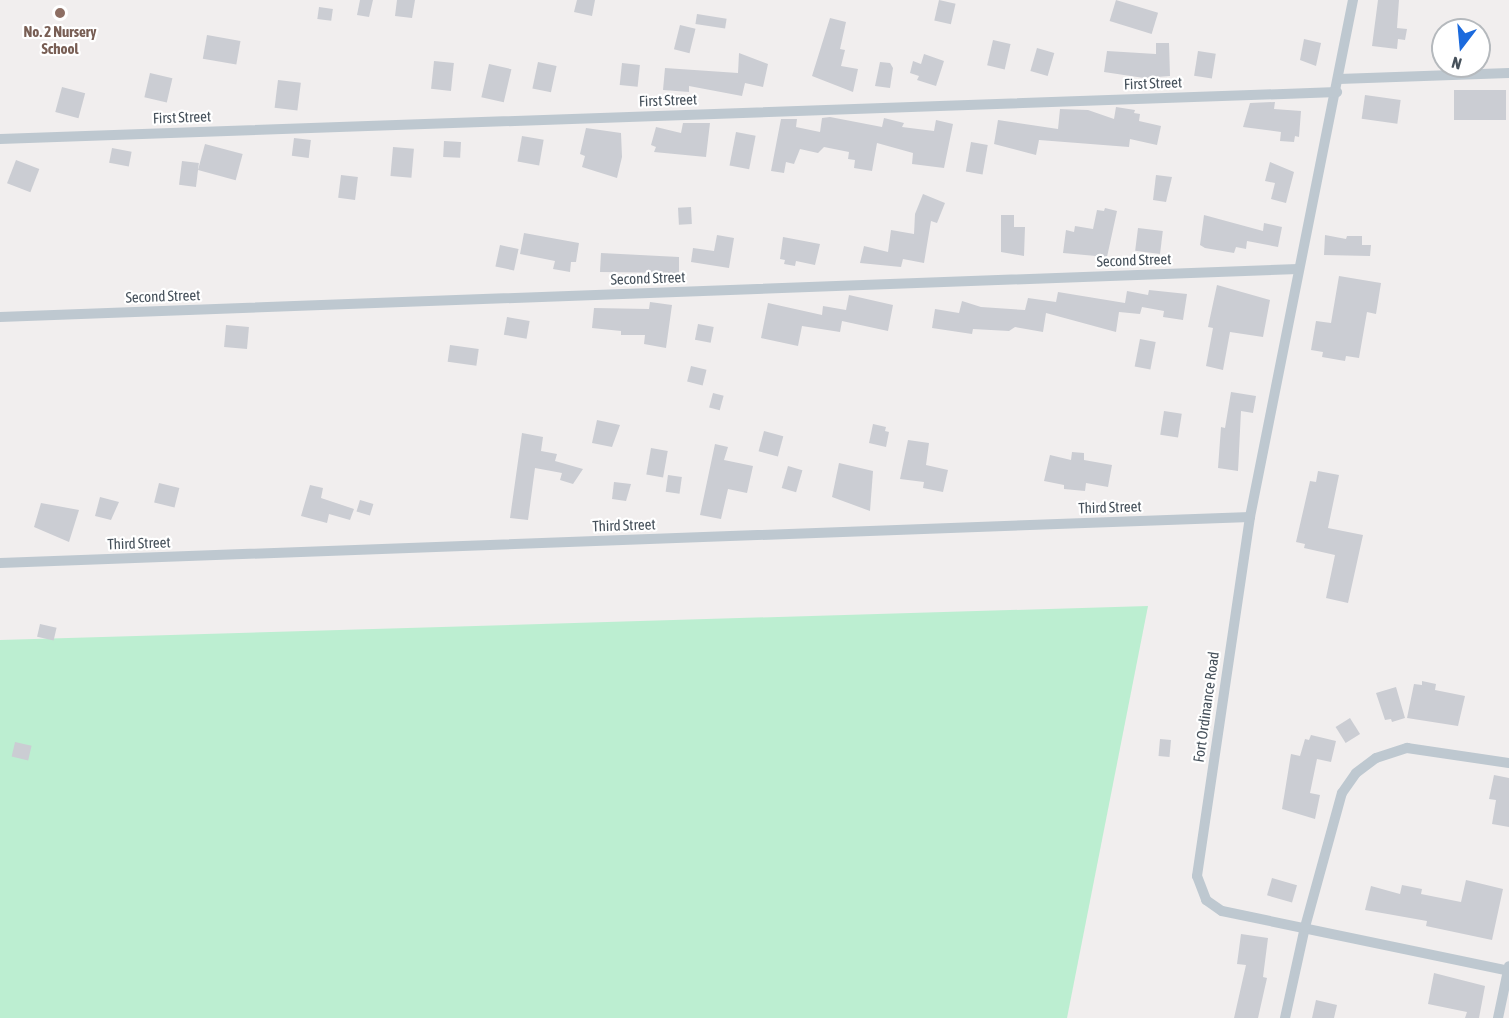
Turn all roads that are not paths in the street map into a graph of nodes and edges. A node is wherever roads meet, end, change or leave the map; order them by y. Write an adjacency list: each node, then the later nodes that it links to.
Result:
1 (1353, 0): 3 (street, Fort Ordinance Road)
2 (1509, 73): 3 (street)
3 (1339, 79): 4 (street, Fort Ordinance Road)
4 (1336, 92): 5 (street, First Street); 6 (street, Fort Ordinance Road)
5 (0, 139)
6 (1298, 269): 7 (street, Second Street); 8 (street, Fort Ordinance Road)
7 (0, 317)
8 (1250, 517): 9 (street, Third Street); 11 (street, Fort Ordinance Road)
9 (0, 563)
10 (1509, 763): 11 (street)
11 (1305, 927): 12 (street); 13 (street)
12 (1508, 969): 14 (street)
13 (1285, 1018)
14 (1498, 1018)

